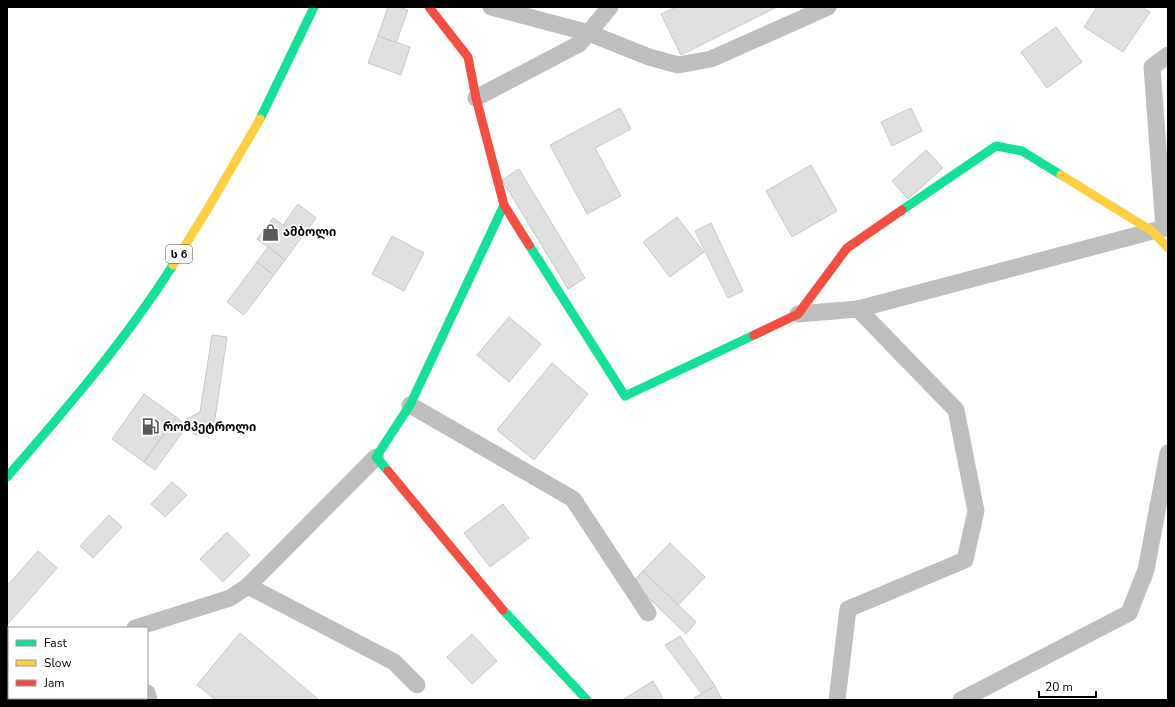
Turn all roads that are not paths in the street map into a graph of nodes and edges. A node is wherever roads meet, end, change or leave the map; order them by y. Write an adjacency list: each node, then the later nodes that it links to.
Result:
1 (314, 7): 17 (main road, ს 6)
2 (429, 7): 8 (main road)
3 (491, 7): 6 (street)
4 (610, 7): 6 (street)
5 (828, 7): 6 (street)
6 (589, 33): 8 (street)
7 (1168, 55): 10 (street)
8 (476, 98): 9 (main road)
9 (504, 205): 13 (main road); 14 (main road)
10 (1161, 228): 11 (main road); 12 (street); 13 (main road)
11 (1168, 248)
12 (858, 310): 13 (street); 23 (street)
13 (798, 314)
14 (410, 405): 16 (main road); 19 (street)
15 (1168, 453): 24 (street)
16 (376, 457): 18 (street); 22 (main road)
17 (7, 477)
18 (248, 586): 20 (street); 21 (street)
19 (648, 613)
20 (139, 627)
21 (417, 686)
22 (587, 700)
23 (837, 700)
24 (961, 700)

